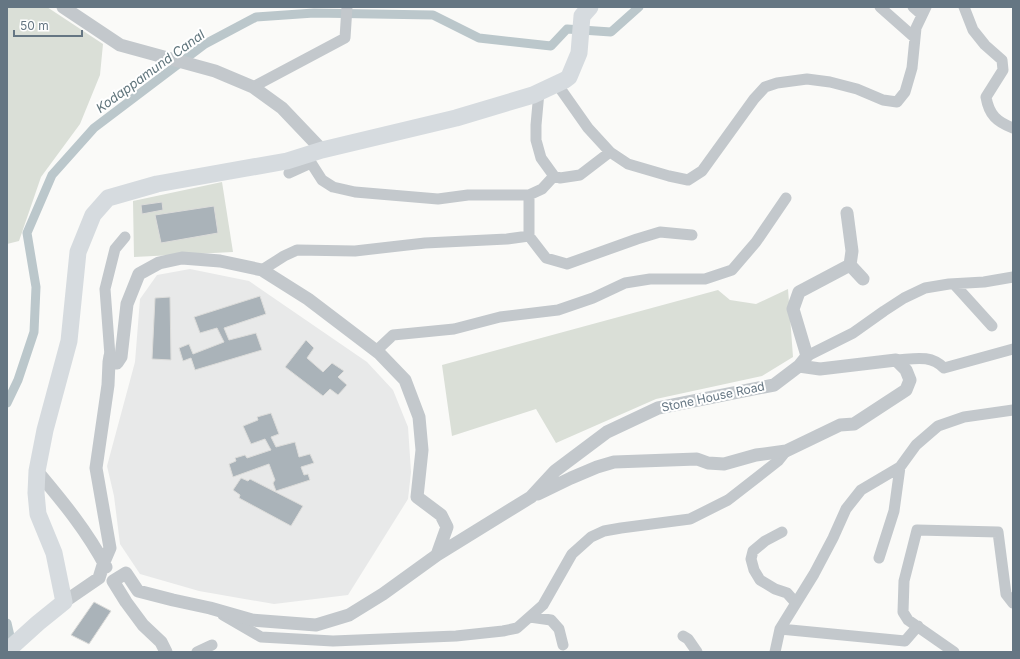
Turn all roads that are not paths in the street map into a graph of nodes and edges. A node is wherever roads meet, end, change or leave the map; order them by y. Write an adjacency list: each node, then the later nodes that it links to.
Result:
1 (63, 7): 10 (street)
2 (347, 7): 10 (street)
3 (590, 7): 9 (main road)
4 (880, 7): 8 (street)
5 (913, 7): 7 (street)
6 (964, 7): 12 (street)
7 (924, 11): 8 (street)
8 (915, 38): 13 (street)
9 (563, 80): 11 (main road); 13 (street)
10 (252, 87): 14 (street)
11 (539, 92): 14 (main road); 16 (street)
12 (1013, 128)
13 (610, 152): 16 (street)
14 (313, 156): 15 (street); 17 (street); 38 (main road)
15 (289, 173)
16 (554, 176): 17 (street)
17 (529, 195): 21 (street)
18 (786, 198): 30 (street)
19 (847, 214): 23 (street)
20 (692, 235): 21 (street)
21 (529, 236): 24 (street)
22 (125, 237): 32 (street)
23 (850, 265): 26 (street); 31 (street)
24 (262, 270): 30 (street); 32 (street)
25 (1013, 277): 27 (street)
26 (864, 279)
27 (954, 284): 28 (street); 31 (street)
28 (992, 326)
29 (1013, 349): 33 (street)
30 (376, 351): 41 (street)
31 (808, 356): 34 (street, Stone House Road)
32 (110, 359): 43 (street)
33 (896, 360): 34 (street); 36 (street)
34 (798, 366): 39 (street, Stone House Road)
35 (1013, 410): 37 (street)
36 (786, 452): 39 (street); 49 (street)
37 (900, 467): 42 (street); 46 (street)
38 (38, 471): 43 (street); 45 (main road)
39 (531, 497): 41 (street, Stone House Road)
40 (782, 532): 46 (street)
41 (437, 555): 48 (street, Stone House Road)
42 (878, 558)
43 (104, 562): 44 (street); 45 (street)
44 (113, 581): 48 (street, Stone House Road); 56 (street)
45 (64, 602): 55 (main road)
46 (796, 603): 51 (street)
47 (1013, 603): 50 (street)
48 (210, 608): 49 (street)
49 (530, 617): 54 (street)
50 (918, 626): 51 (street); 60 (street)
51 (780, 629): 59 (street)
52 (683, 636): 58 (street)
53 (212, 645): 57 (street)
54 (563, 645)
55 (12, 646)
56 (166, 652)
57 (197, 652)
58 (696, 652)
59 (775, 652)
60 (954, 652)

